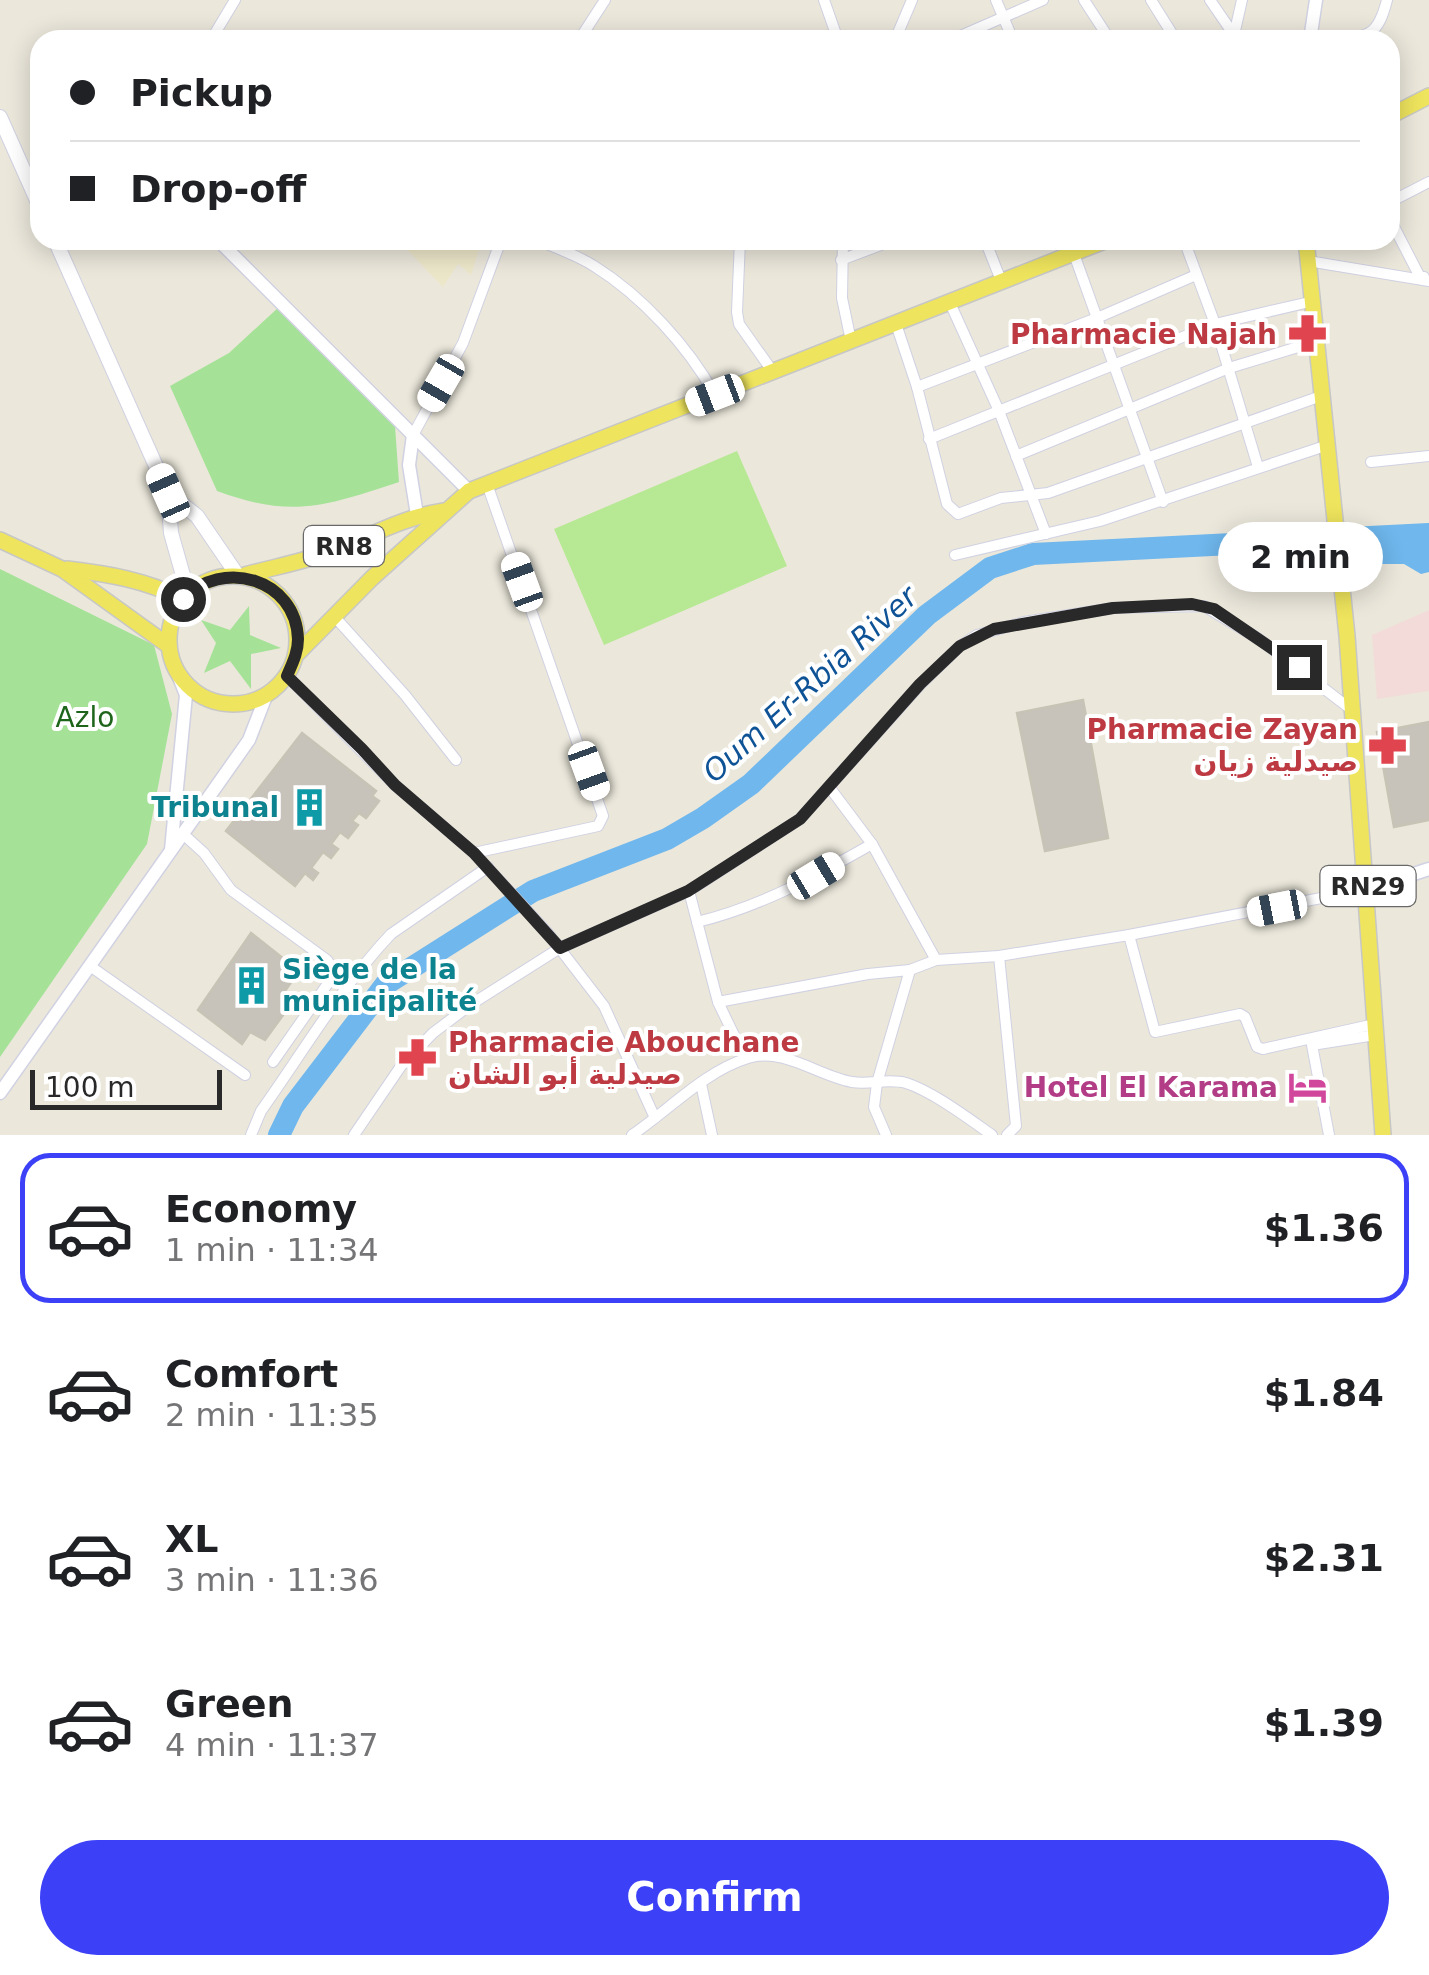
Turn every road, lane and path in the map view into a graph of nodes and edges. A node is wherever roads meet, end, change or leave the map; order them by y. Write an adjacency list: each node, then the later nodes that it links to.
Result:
1 (235, 0): 14 (street)
2 (605, 0): 15 (street)
3 (824, 0): 16 (street)
4 (996, 0): 13 (street)
5 (1044, 0): 13 (street)
6 (1084, 0): 20 (street)
7 (1150, 0): 21 (street)
8 (1210, 0): 22 (street)
9 (1242, 0): 23 (street)
10 (1316, 0): 24 (street)
11 (1387, 0): 25 (street)
12 (910, 1): 17 (street)
13 (1004, 19): 18 (street); 19 (street)
14 (217, 30)
15 (586, 30)
16 (834, 30)
17 (899, 30)
18 (976, 30)
19 (1008, 30)
20 (1103, 30)
21 (1170, 30)
22 (1227, 30)
23 (1233, 30)
24 (1312, 30)
25 (1374, 30)
26 (1429, 96): 27 (main road)
27 (1400, 111)
28 (0, 117): 29 (main road)
29 (30, 171)
30 (1429, 182): 31 (street)
31 (1400, 197)
32 (1400, 235): 48 (street)
33 (59, 250): 77 (main road)
34 (228, 250): 67 (street)
35 (496, 250): 67 (street)
36 (560, 250): 62 (street)
37 (740, 250): 60 (street)
38 (842, 250): 45 (street)
39 (868, 250): 45 (street)
40 (989, 250): 49 (street)
41 (1081, 250): 44 (main road, RN8)
42 (1187, 250): 47 (street)
43 (1307, 250): 46 (main road, RN29)
44 (1074, 254): 49 (main road, RN8); 52 (street)
45 (842, 260): 55 (street)
46 (1308, 261): 48 (street); 50 (main road, RN29)
47 (1196, 275): 52 (street); 54 (street)
48 (1426, 278)
49 (1002, 283): 51 (main road, RN8)
50 (1314, 301): 54 (street); 56 (main road, RN29)
51 (950, 302): 53 (main road, RN8); 58 (street)
52 (1097, 318): 57 (street); 58 (street)
53 (896, 324): 55 (main road, RN8); 61 (street)
54 (1215, 324): 57 (street); 59 (street)
55 (851, 341): 60 (main road, RN8)
56 (1318, 341): 59 (street); 63 (main road, RN29)
57 (1116, 365): 64 (street); 65 (street)
58 (977, 366): 61 (street); 64 (street)
59 (1229, 368): 65 (street); 66 (street)
60 (773, 372): 62 (main road, RN8)
61 (916, 386): 68 (street)
62 (715, 395): 75 (main road, RN8)
63 (1324, 395): 66 (street); 69 (main road, RN29)
64 (999, 411): 68 (street); 70 (street)
65 (1131, 411): 70 (street); 72 (street)
66 (1245, 421): 72 (street); 74 (street)
67 (413, 435): 76 (street); 81 (street)
68 (929, 439): 78 (street)
69 (1328, 445): 74 (street); 94 (main road, RN29)
70 (1016, 456): 78 (street)
71 (1429, 456): 73 (street)
72 (1148, 458): 78 (street); 79 (street)
73 (1372, 462)
74 (1258, 467): 79 (street)
75 (486, 484): 76 (main road, RN8); 100 (street)
76 (469, 491): 80 (main road, RN8)
77 (168, 493): 86 (main road); 87 (main road)
78 (1032, 494): 82 (street)
79 (1163, 502): 82 (street)
80 (444, 510): 81 (main road, RN8); 88 (main road, RN8)
81 (417, 515): 86 (main road, RN8)
82 (1046, 534): 84 (street)
83 (0, 540): 85 (main road)
84 (955, 555)
85 (62, 568): 87 (main road); 89 (main road)
86 (239, 576): 87 (main road, RN8); 90 (main road, RN8)
87 (186, 596): 89 (main road)
88 (334, 616): 90 (main road, RN8); 95 (street)
89 (169, 646): 91 (main road)
90 (296, 655): 92 (main road, RN8)
91 (178, 672): 93 (main road); 99 (street)
92 (287, 676): 93 (main road, RN8); 100 (street)
93 (266, 696): 97 (street)
94 (1353, 710): 96 (street); 103 (main road, RN29)
95 (456, 760)
96 (830, 788): 98 (street); 104 (street)
97 (182, 834): 99 (street); 115 (street)
98 (872, 844): 105 (street); 109 (street)
99 (171, 853): 110 (street)
100 (474, 853): 102 (street)
101 (1429, 869): 103 (street)
102 (492, 870): 107 (street); 121 (street)
103 (1368, 889): 106 (street); 113 (main road, RN29)
104 (688, 891): 105 (street); 107 (street)
105 (696, 922): 112 (street)
106 (1130, 935): 108 (street); 113 (street)
107 (560, 948): 120 (street); 122 (street)
108 (999, 956): 109 (street); 127 (street)
109 (936, 960): 111 (street)
110 (90, 966): 116 (street); 119 (street)
111 (910, 970): 112 (street); 117 (street)
112 (718, 1002): 114 (street)
113 (1375, 1030): 128 (street); 129 (main road, RN29)
114 (745, 1058): 117 (street); 118 (street)
115 (273, 1062)
116 (245, 1075)
117 (877, 1082): 125 (street); 126 (street)
118 (701, 1084): 120 (street); 124 (street)
119 (0, 1092)
120 (655, 1118): 123 (street)
121 (251, 1135)
122 (354, 1135)
123 (632, 1135)
124 (712, 1135)
125 (886, 1135)
126 (992, 1135)
127 (1008, 1135)
128 (1329, 1135)
129 (1383, 1135)

